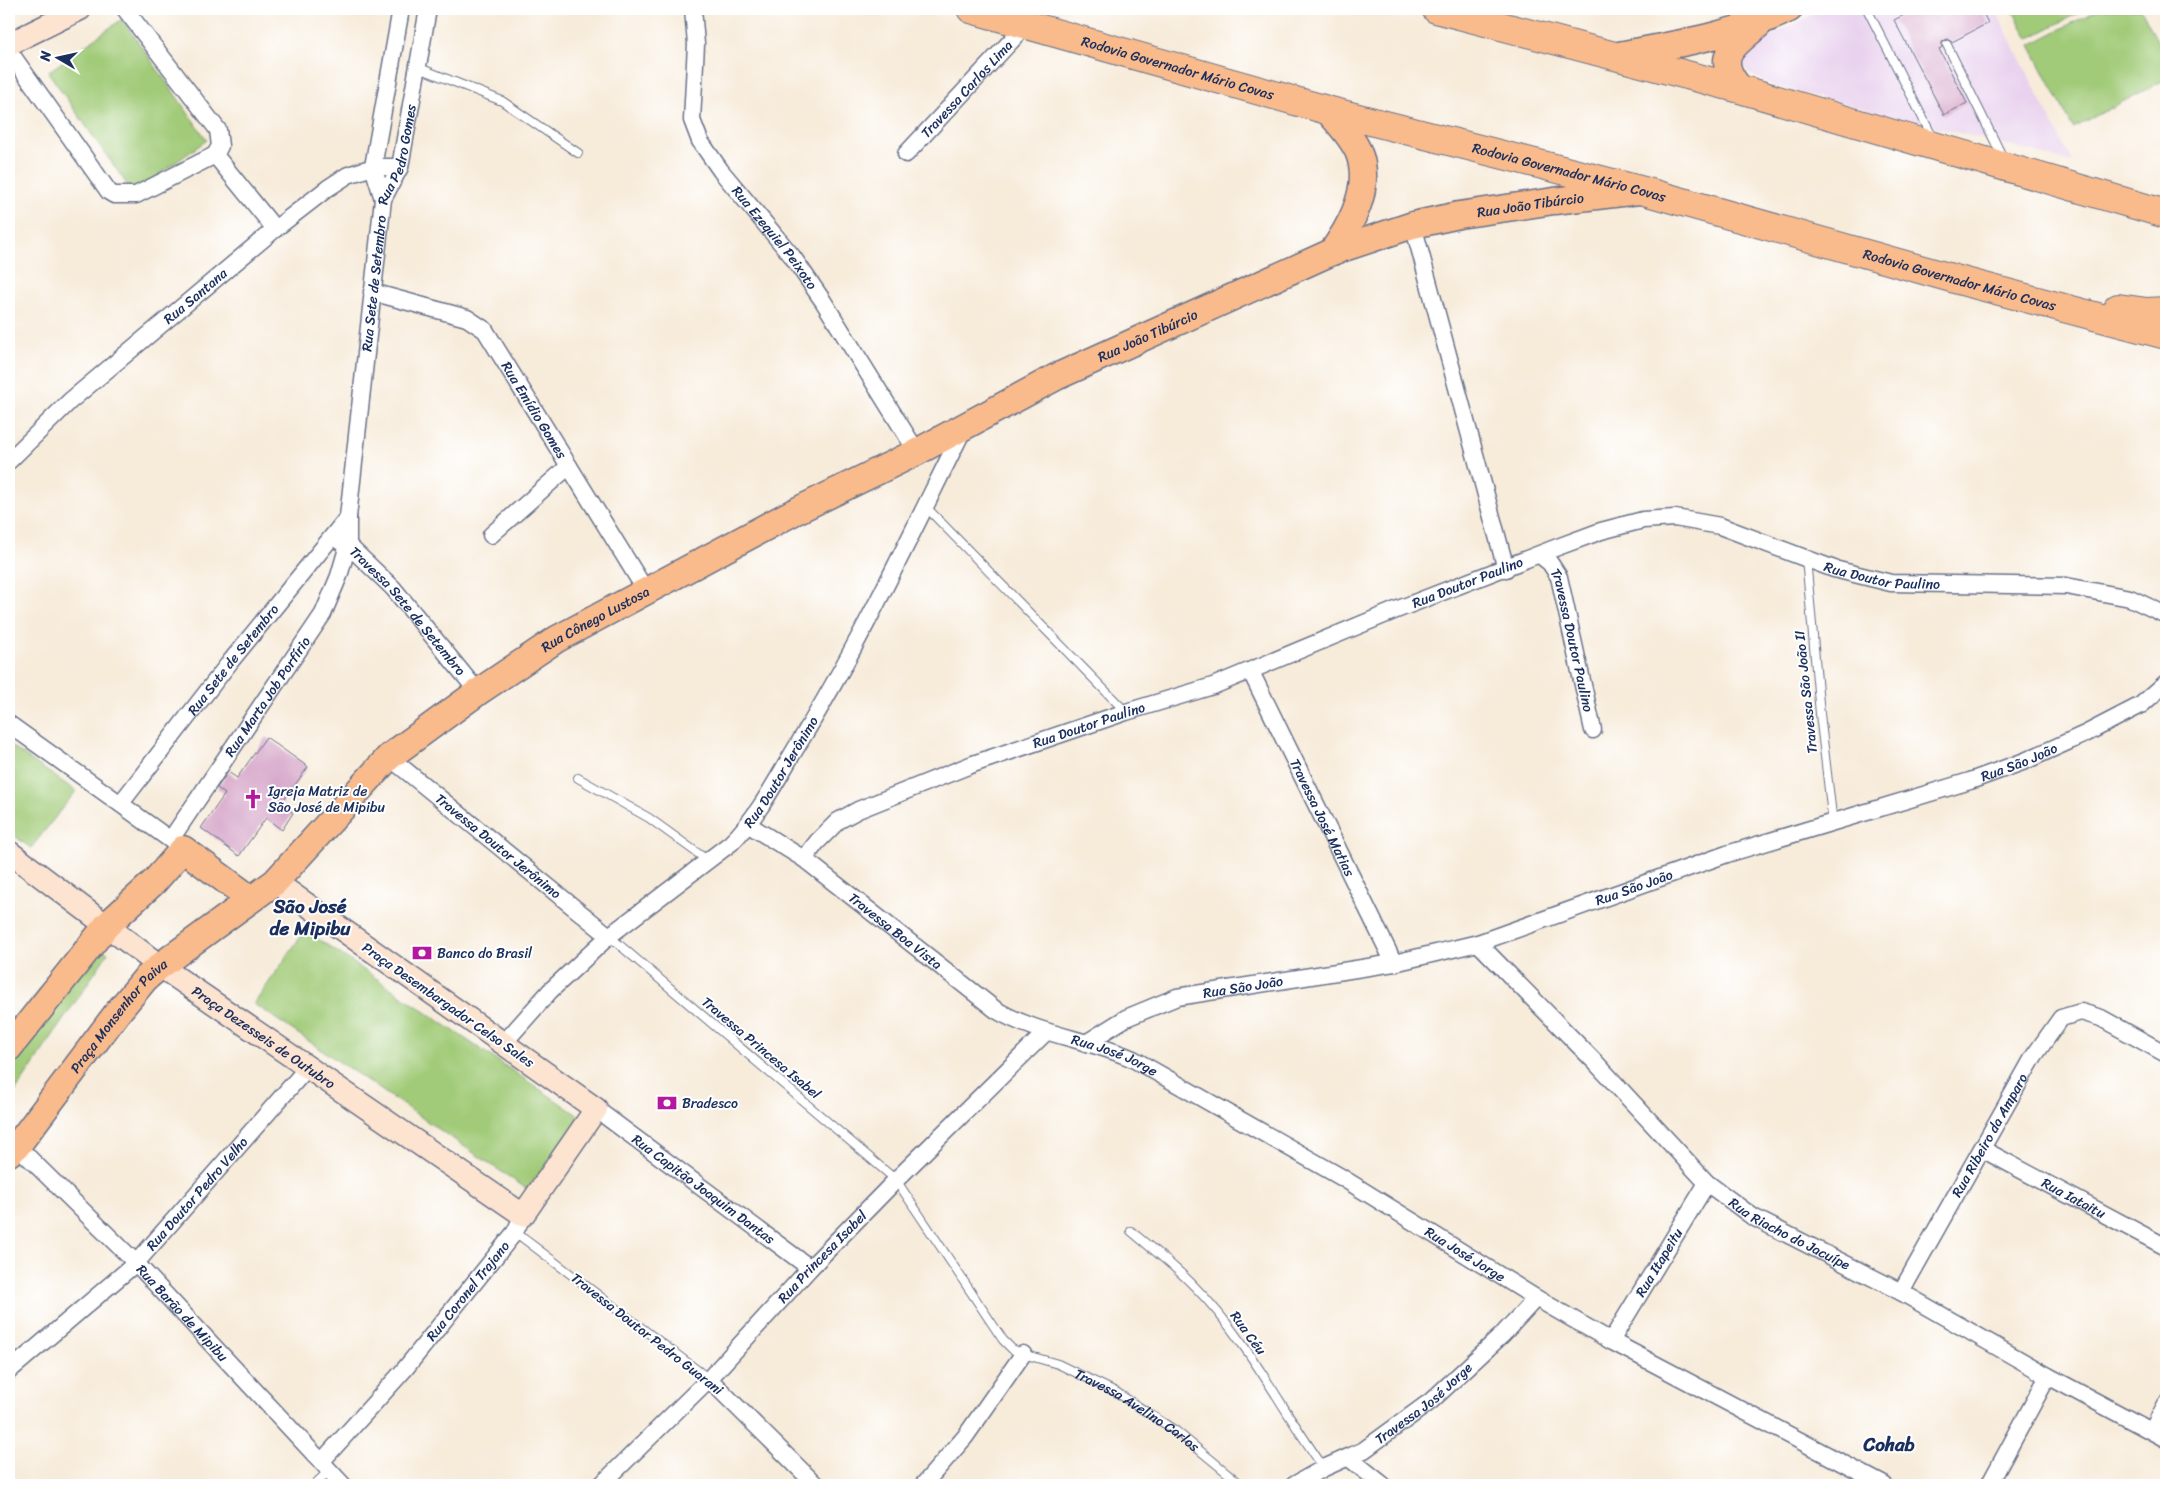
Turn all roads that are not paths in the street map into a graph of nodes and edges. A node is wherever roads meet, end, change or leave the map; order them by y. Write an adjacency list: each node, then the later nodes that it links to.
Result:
1 (80, 9): 12 (street)
2 (125, 9): 22 (street)
3 (401, 9): 23 (street, Rua Pedro Gomes)
4 (428, 9): 16 (street, Rua Pedro Gomes)
5 (693, 9): 38 (street, Rua Ezequiel Peixoto)
6 (971, 9): 11 (highway, Rodovia Governador Mário Covas)
7 (1436, 9): 15 (highway)
8 (1789, 9): 10 (main road)
9 (1867, 9): 19 (lane)
10 (1760, 23): 15 (main road); 17 (main road)
11 (1026, 25): 18 (highway, Rodovia Governador Mário Covas); 21 (street, Travessa Carlos Lima)
12 (9, 44)
13 (1947, 45): 25 (lane)
14 (9, 51): 22 (street)
15 (1619, 55): 17 (highway)
16 (417, 67): 20 (lane); 24 (street, Rua Pedro Gomes)
17 (1740, 89): 19 (highway)
18 (1328, 110): 26 (highway, Rodovia Governador Mário Covas); 32 (main road)
19 (1937, 147): 25 (highway)
20 (578, 153)
21 (906, 154)
22 (215, 155): 30 (street)
23 (373, 167): 24 (street, Rua Santana); 27 (street, Rua Pedro Gomes); 30 (street, Rua Santana)
24 (400, 168): 27 (street, Rua Pedro Gomes)
25 (2020, 172): 28 (highway); 31 (highway)
26 (1644, 191): 29 (main road, Rua João Tibúrcio); 34 (highway, Rodovia Governador Mário Covas)
27 (382, 199): 33 (street, Rua Sete de Setembro)
28 (2166, 214)
29 (1414, 225): 32 (main road, Rua João Tibúrcio); 48 (street)
30 (275, 229): 39 (street, Rua Santana)
31 (2166, 234)
32 (1332, 252): 37 (main road, Rua João Tibúrcio)
33 (372, 292): 40 (street, Rua Emídio Gomes); 42 (street, Rua Sete de Setembro)
34 (2040, 302): 35 (highway); 36 (highway, Rodovia Governador Mário Covas)
35 (2166, 311)
36 (2166, 335)
37 (966, 424): 38 (main road, Rua Cônego Lustosa); 41 (street, Rua Doutor Jerônimo)
38 (917, 452): 49 (main road, Rua Cônego Lustosa)
39 (9, 461)
40 (569, 466): 43 (street); 49 (street, Rua Emídio Gomes)
41 (925, 506): 54 (lane); 61 (street, Rua Doutor Jerônimo)
42 (348, 517): 44 (street, Rua Sete de Setembro); 45 (street, Rua Sete de Setembro)
43 (491, 535)
44 (330, 537): 45 (street, Travessa Sete de Setembro); 59 (street, Rua Sete de Setembro)
45 (348, 545): 53 (street, Travessa Sete de Setembro); 62 (street, Rua Marta Job Porfírio)
46 (1540, 555): 47 (street, Rua Doutor Paulino); 48 (street, Rua Doutor Paulino); 56 (street, Travessa Doutor Paulino)
47 (1806, 558): 50 (street, Rua Doutor Paulino); 60 (lane, Travessa São João II)
48 (1506, 569): 51 (street, Rua Doutor Paulino)
49 (646, 591): 53 (main road, Rua Cônego Lustosa)
50 (2166, 615)
51 (1251, 672): 54 (street, Rua Doutor Paulino); 71 (street, Travessa José Matias)
52 (2166, 683): 60 (street, Rua São João)
53 (478, 692): 57 (main road, Rua Cônego Lustosa)
54 (1126, 712): 64 (street, Rua Doutor Paulino)
55 (9, 724): 59 (street)
56 (1593, 730)
57 (389, 757): 66 (main road, Rua Cônego Lustosa); 69 (street, Travessa Doutor Jerônimo)
58 (578, 778): 65 (lane)
59 (122, 803): 62 (street)
60 (1834, 824): 70 (street, Rua São João)
61 (749, 825): 64 (street, Travessa Boa Vista); 65 (street, Rua Doutor Jerônimo)
62 (177, 844): 67 (main road); 68 (main road)
63 (9, 852): 68 (street, Praça Dezesseis de Outubro)
64 (804, 859): 73 (street, Travessa Boa Vista)
65 (707, 860): 69 (street, Rua Doutor Jerônimo)
66 (275, 882): 67 (main road, Praça Monsenhor Paiva); 75 (street, Praça Desembargador Celso Sales)
67 (251, 899): 72 (main road, Praça Monsenhor Paiva)
68 (107, 925): 72 (street, Praça Dezesseis de Outubro); 76 (main road)
69 (609, 936): 75 (street, Rua Doutor Jerônimo); 82 (lane, Travessa Princesa Isabel)
70 (1478, 943): 71 (street, Rua São João); 83 (street, Rua Riacho do Jacuípe)
71 (1394, 963): 74 (street, Rua São João)
72 (160, 966): 78 (street, Praça Dezesseis de Outubro); 80 (main road, Praça Monsenhor Paiva)
73 (1045, 1033): 74 (street, Rua José Jorge); 82 (street, Rua Princesa Isabel)
74 (1086, 1043): 90 (street, Rua José Jorge)
75 (503, 1044): 79 (street, Praça Desembargador Celso Sales)
76 (9, 1048)
77 (2166, 1054): 81 (street, Rua Ribeiro da Amparo)
78 (308, 1067): 84 (street, Praça Dezesseis de Outubro); 87 (street, Rua Doutor Pedro Velho)
79 (596, 1109): 84 (street, Rua Coronel Trajano); 88 (street, Rua Capitão Joaquim Dantas)
80 (13, 1149): 87 (street, Rua Barão de Mipibu)
81 (1982, 1149): 86 (street, Rua Iataitu); 89 (street, Rua Ribeiro da Amparo)
82 (896, 1180): 88 (street, Rua Princesa Isabel); 92 (lane, Travessa Avelino Carlos)
83 (1706, 1183): 89 (street, Rua Riacho do Jacuípe); 91 (street, Rua Itapeitu)
84 (519, 1223): 95 (lane, Travessa Doutor Pedro Guarani); 100 (street, Rua Coronel Trajano)
85 (1131, 1231): 101 (lane, Rua Céu)
86 (2166, 1247)
87 (136, 1263): 93 (street, Rua Doutor Pedro Velho); 100 (street, Rua Barão de Mipibu)
88 (810, 1268): 95 (street, Rua Princesa Isabel)
89 (1901, 1292): 94 (street, Rua Riacho do Jacuípe)
90 (1536, 1298): 91 (street, Rua José Jorge); 99 (street, Travessa José Jorge)
91 (1611, 1341): 110 (street, Rua José Jorge)
92 (1023, 1354): 106 (street); 107 (lane, Travessa Avelino Carlos)
93 (9, 1371)
94 (2048, 1376): 97 (street, Rua Riacho do Jacuípe); 111 (street)
95 (709, 1379): 104 (street, Rua Princesa Isabel); 105 (street, Travessa Doutor Pedro Guarani)
96 (2166, 1404): 97 (street)
97 (2152, 1431): 98 (street, Rua Riacho do Jacuípe)
98 (2166, 1438)
99 (1349, 1458): 101 (street, Travessa José Jorge); 109 (street)
100 (326, 1466): 102 (lane); 103 (street, Rua Barão de Mipibu)
101 (1324, 1468): 108 (street, Travessa José Jorge)
102 (314, 1485)
103 (343, 1485)
104 (601, 1485)
105 (816, 1485)
106 (923, 1485)
107 (1242, 1485)
108 (1294, 1485)
109 (1383, 1485)
110 (1884, 1485)
111 (1989, 1485)

